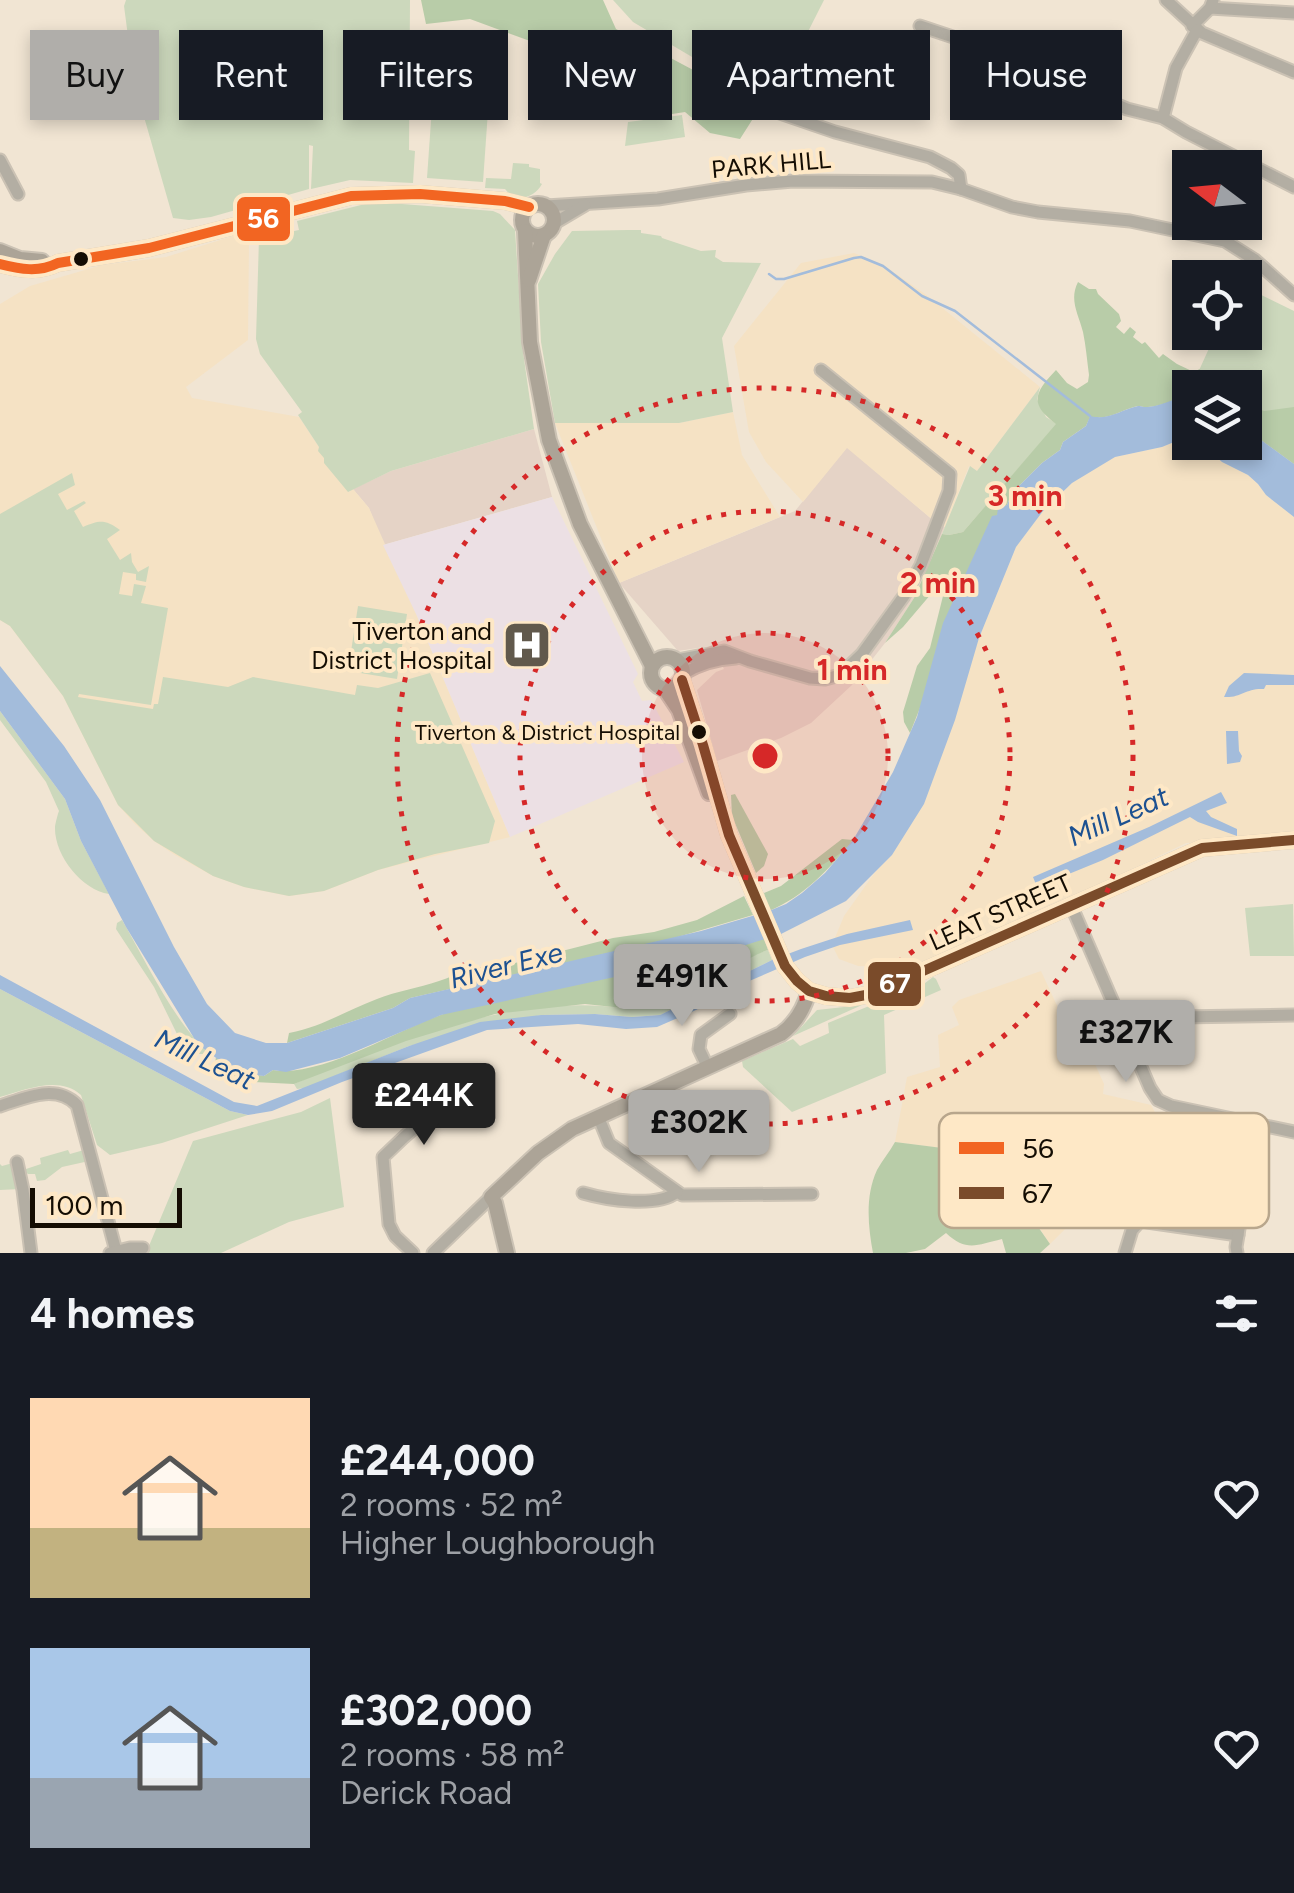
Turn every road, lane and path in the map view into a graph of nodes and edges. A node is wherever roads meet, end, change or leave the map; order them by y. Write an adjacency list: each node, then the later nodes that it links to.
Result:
1 (1166, 0): 5 (street)
2 (1212, 4): 3 (street); 5 (street)
3 (1294, 13)
4 (920, 26): 6 (street)
5 (1194, 28): 7 (street); 9 (street)
6 (950, 37)
7 (1294, 72)
8 (1122, 106): 9 (street)
9 (1163, 118): 11 (street)
10 (802, 120): 15 (street, PARK HILL)
11 (1198, 138): 13 (street); 14 (street)
12 (2, 168): 16 (street)
13 (1294, 178)
14 (1294, 187)
15 (962, 189): 18 (street, PARK HILL); 27 (street, PARK HILL)
16 (18, 194)
17 (492, 200): 20 (main road); 21 (main road); 24 (main road)
18 (584, 205): 19 (street, PARK HILL); 22 (street, PARK HILL)
19 (546, 206): 20 (main road); 22 (main road)
20 (529, 207): 21 (main road)
21 (523, 226): 22 (main road); 26 (main road)
22 (548, 229): 26 (main road)
23 (0, 251): 24 (main road)
24 (58, 263): 25 (main road)
25 (0, 264)
26 (527, 286): 29 (main road)
27 (1294, 295)
28 (822, 370): 31 (street)
29 (628, 619): 30 (main road); 31 (main road)
30 (652, 666): 31 (main road); 32 (main road)
31 (677, 668): 32 (main road); 33 (main road)
32 (665, 689): 33 (main road)
33 (729, 835): 36 (main road)
34 (1294, 840): 35 (main road, LEAT STREET)
35 (1071, 905): 36 (main road, LEAT STREET); 39 (street)
36 (809, 991): 40 (main road)
37 (730, 1014): 40 (street)
38 (1294, 1015): 39 (street)
39 (1119, 1018): 43 (street)
40 (708, 1068): 44 (main road)
41 (0, 1106): 57 (street)
42 (454, 1110): 59 (street)
43 (1204, 1113)
44 (598, 1116): 48 (street); 51 (main road)
45 (1269, 1127): 46 (street)
46 (1294, 1132)
47 (17, 1162): 58 (street)
48 (678, 1192): 49 (street); 50 (street)
49 (583, 1193)
50 (812, 1194)
51 (491, 1197): 60 (street); 61 (main road)
52 (1134, 1228): 62 (street)
53 (1193, 1228): 55 (street)
54 (1239, 1228): 55 (street)
55 (1238, 1234): 63 (street)
56 (144, 1248): 57 (street)
57 (113, 1252)
58 (31, 1253)
59 (413, 1253)
60 (433, 1253)
61 (507, 1253)
62 (1125, 1253)
63 (1237, 1253)

